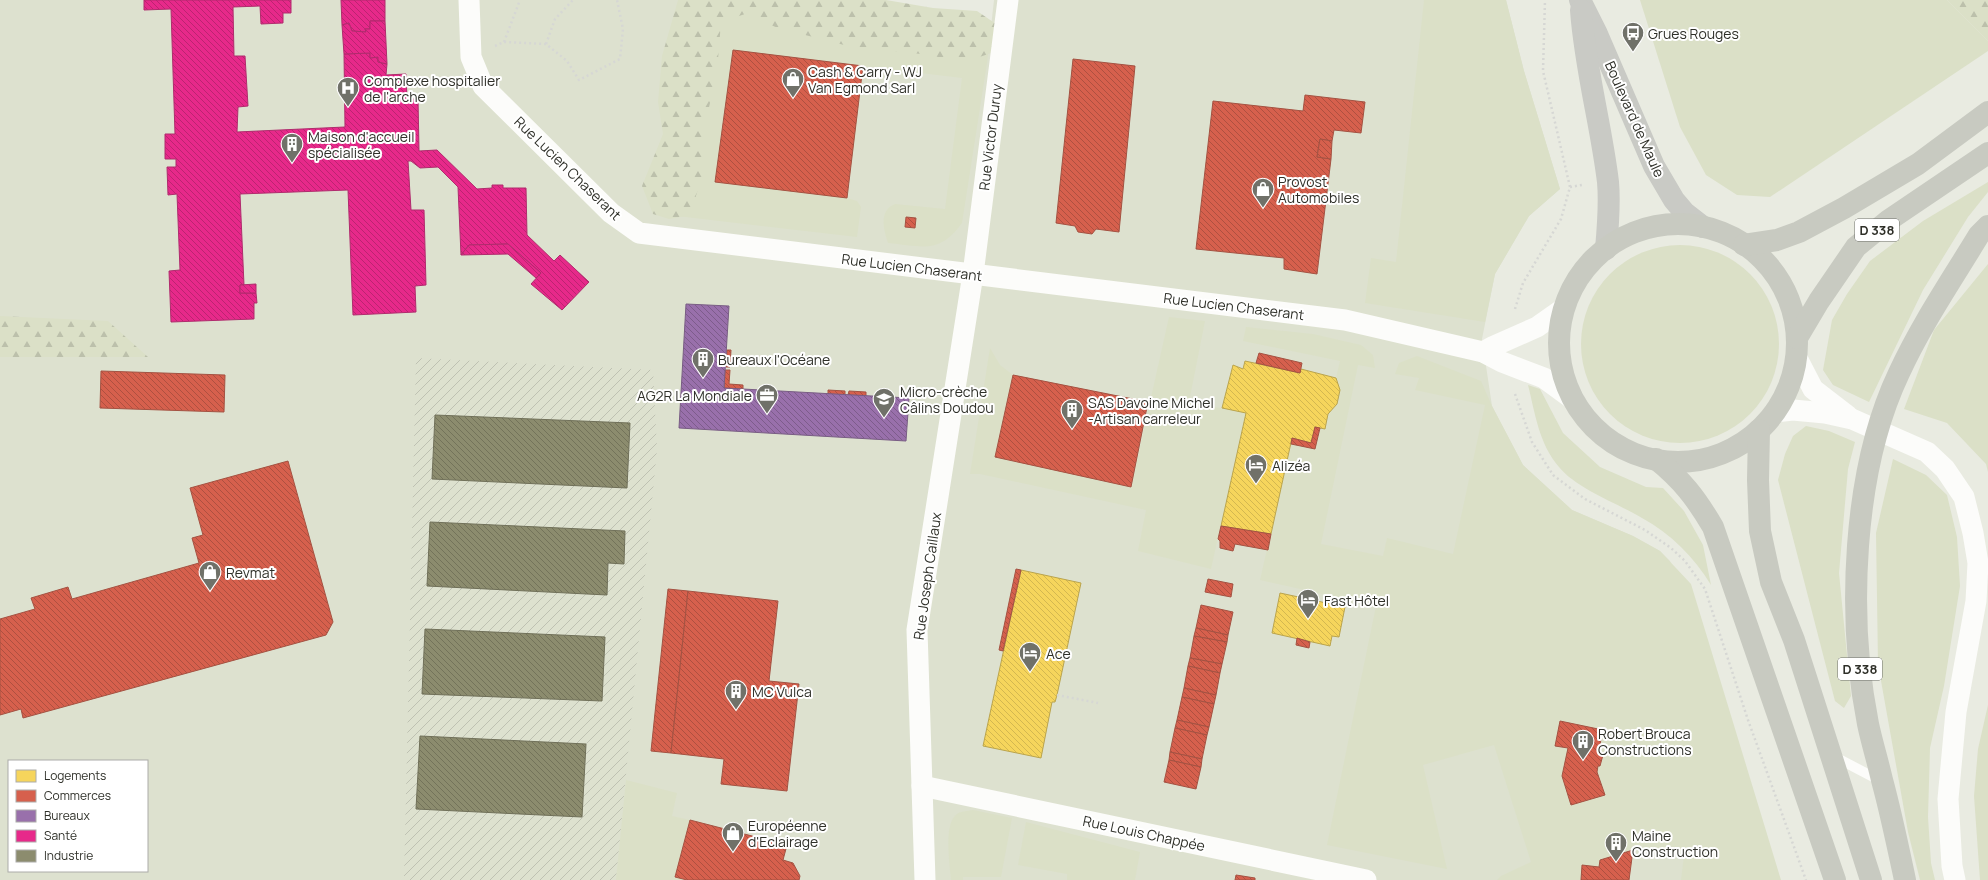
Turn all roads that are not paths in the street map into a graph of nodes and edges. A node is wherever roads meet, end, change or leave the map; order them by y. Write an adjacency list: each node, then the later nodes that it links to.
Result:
1 (469, 0): 10 (street, Rue Lucien Chaserant)
2 (1008, 0): 10 (street, Rue Victor Duruy)
3 (1580, 1): 7 (main road, Boulevard de Maule); 9 (main road, Boulevard de Maule)
4 (1988, 112): 8 (main road, D 338)
5 (1988, 153): 12 (main road, D 338)
6 (1988, 226): 20 (main road, D 338)
7 (1703, 227): 8 (main road); 9 (main road)
8 (1744, 245): 12 (main road)
9 (1606, 249): 11 (main road)
10 (973, 274): 13 (street, Rue Lucien Chaserant); 21 (street, Rue Joseph Caillaux)
11 (1564, 308): 13 (street); 14 (main road)
12 (1796, 347): 15 (main road); 16 (street)
13 (1483, 352): 14 (street, Rue Lucien Chaserant)
14 (1574, 400): 18 (main road)
15 (1774, 412): 16 (street); 17 (main road)
16 (1852, 419): 27 (street)
17 (1759, 430): 18 (main road); 19 (main road)
18 (1656, 459): 24 (main road)
19 (1831, 755): 20 (lane); 25 (main road)
20 (1883, 782): 26 (main road, D 338)
21 (922, 786): 22 (street, Rue Joseph Caillaux); 23 (street, Rue Louis Chappée)
22 (925, 880)
23 (1366, 880)
24 (1835, 880)
25 (1871, 880)
26 (1905, 880)
27 (1954, 880)

